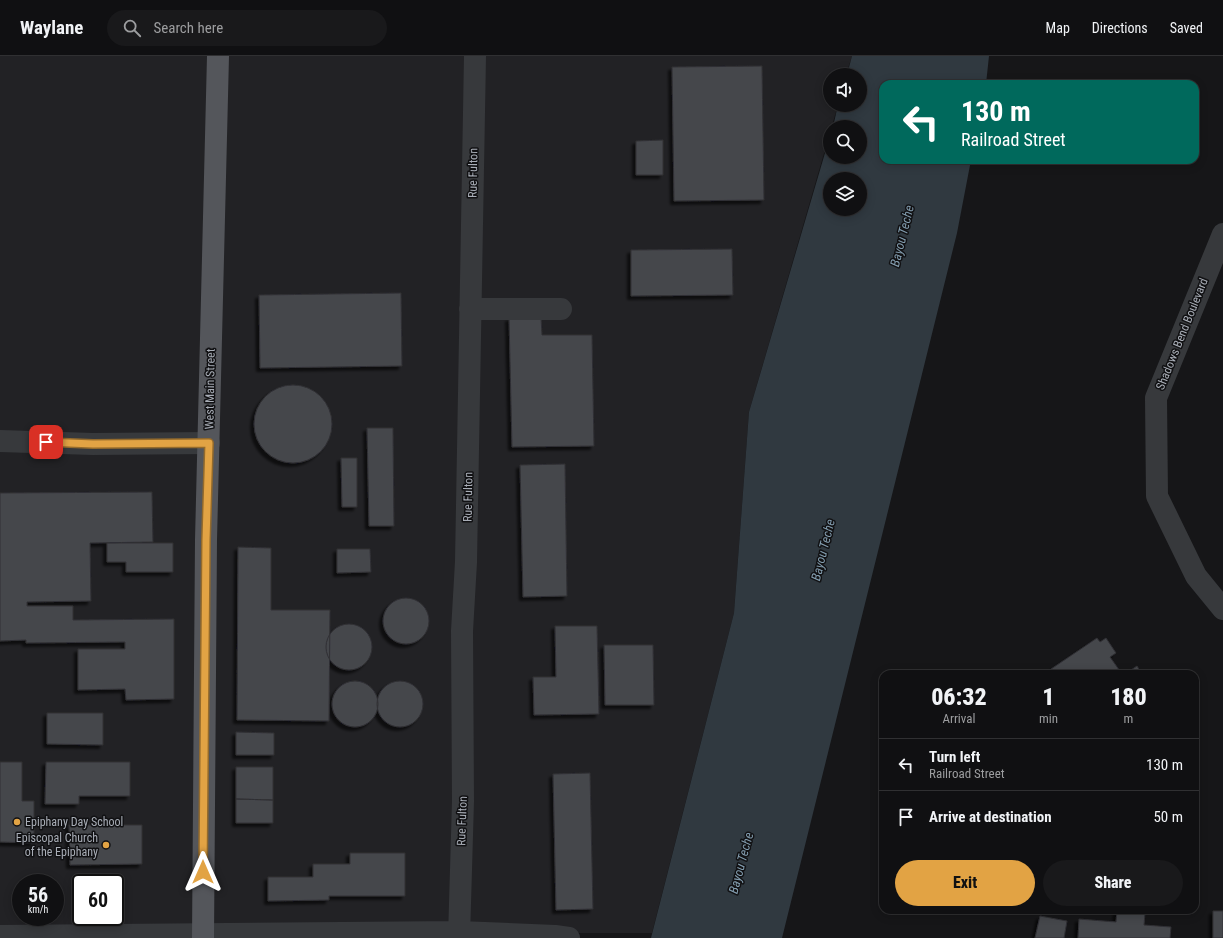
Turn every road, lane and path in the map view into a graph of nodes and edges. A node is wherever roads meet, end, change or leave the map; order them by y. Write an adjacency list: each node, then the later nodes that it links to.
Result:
1 (218, 56): 7 (main road, West Main Street)
2 (476, 56): 4 (street, Rue Fulton)
3 (1223, 234): 8 (street, Shadows Bend Boulevard)
4 (470, 309): 5 (street); 9 (street, Rue Fulton)
5 (561, 309)
6 (0, 441): 7 (street)
7 (209, 443): 11 (main road, West Main Street)
8 (1223, 609)
9 (459, 935): 11 (street); 12 (street)
10 (0, 936): 11 (street)
11 (203, 937)
12 (569, 938)

